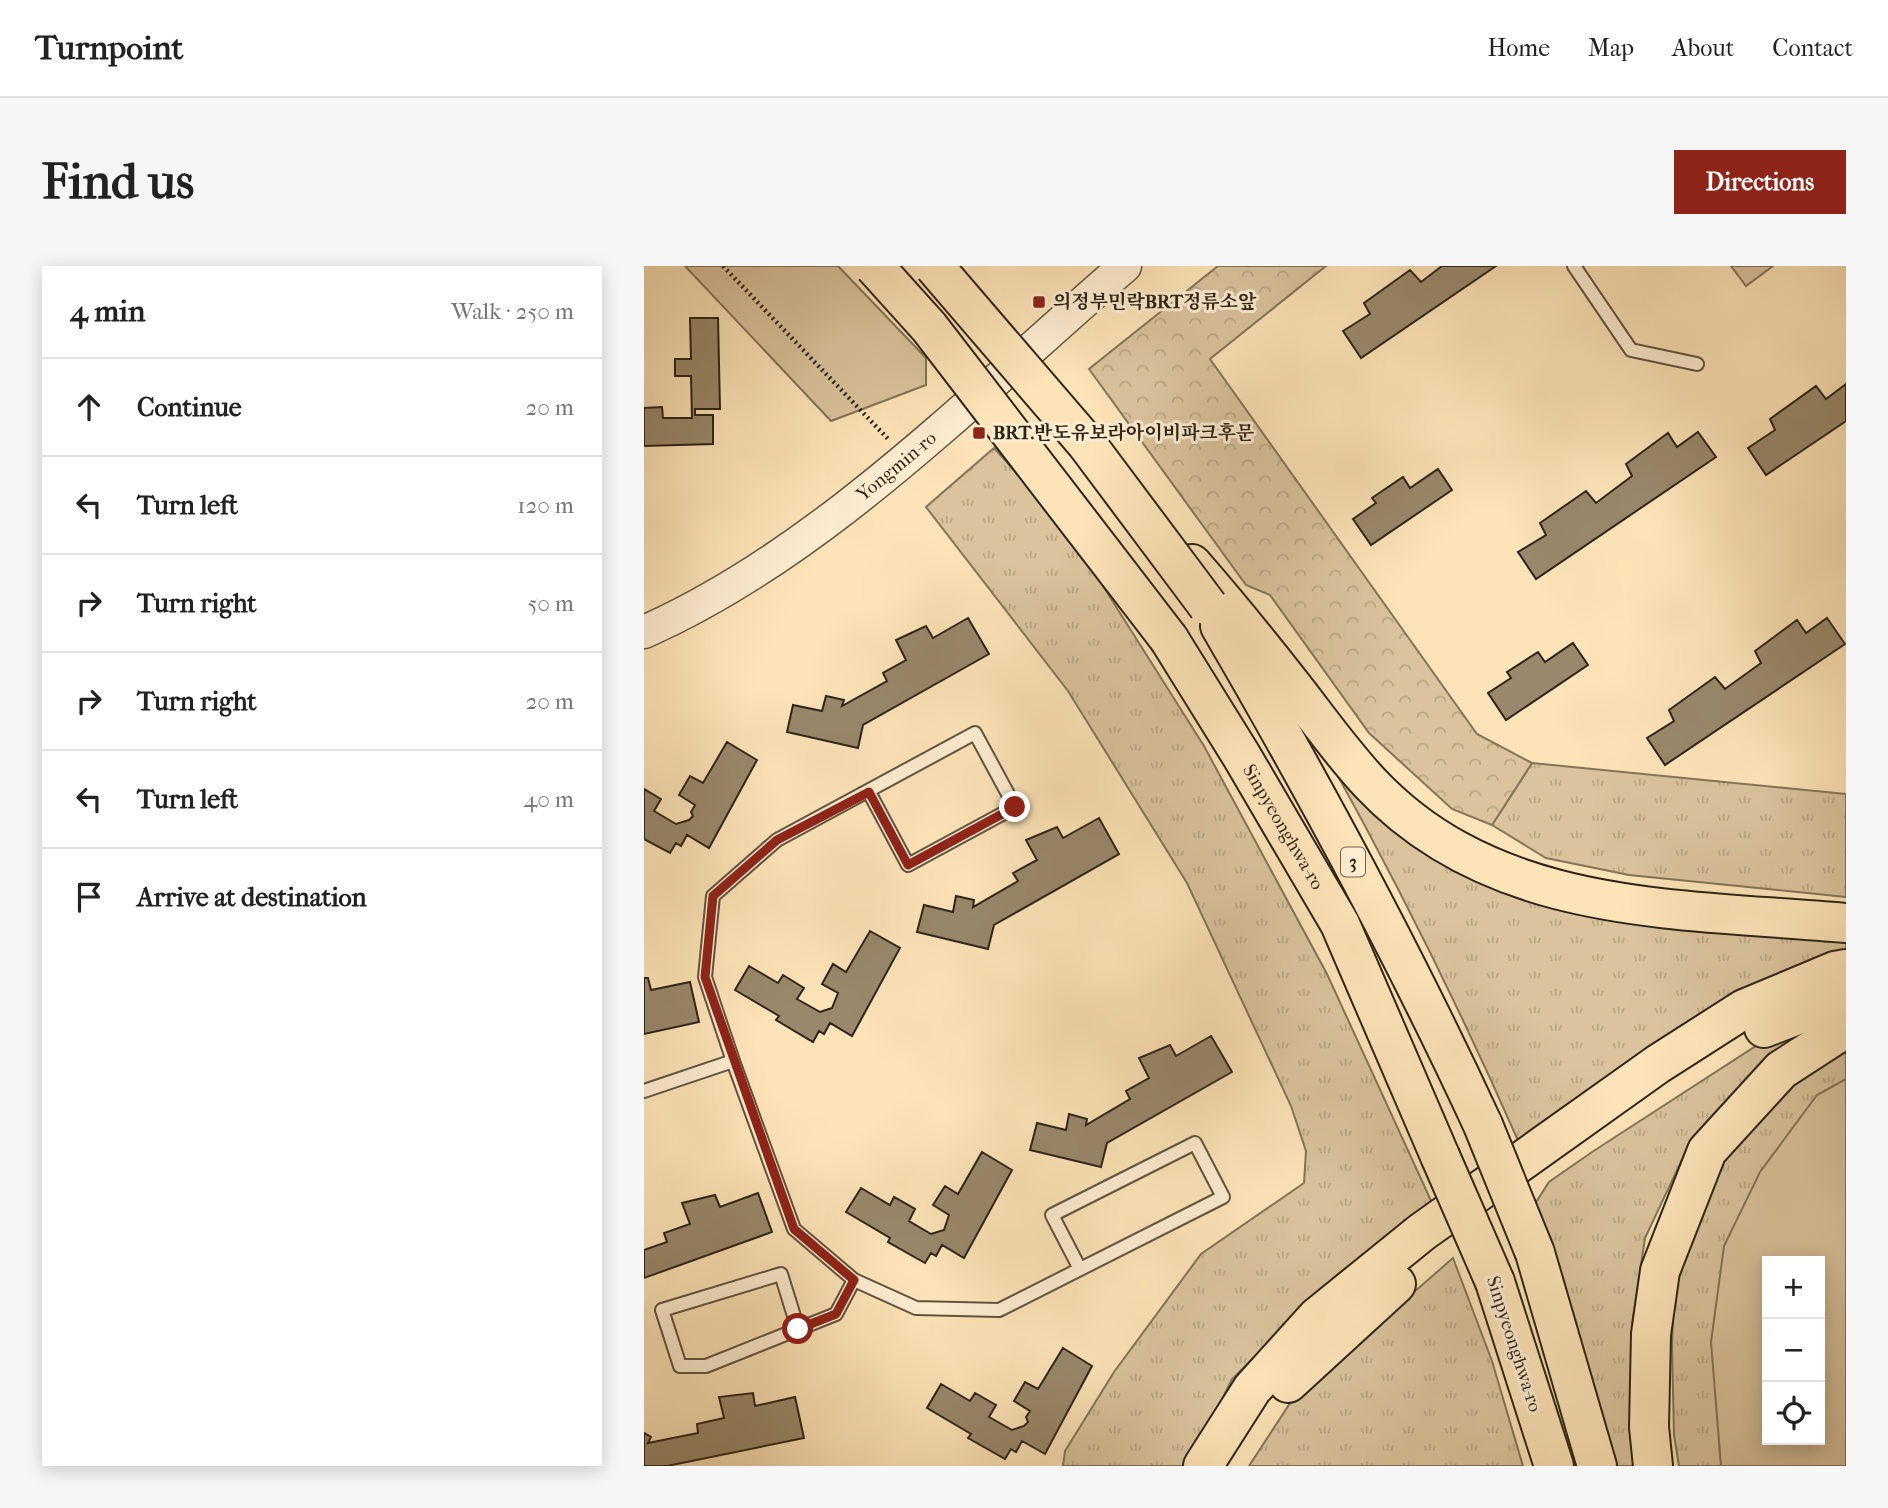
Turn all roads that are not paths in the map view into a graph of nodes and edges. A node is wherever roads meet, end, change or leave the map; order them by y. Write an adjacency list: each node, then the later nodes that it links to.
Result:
1 (874, 266): 17 (highway, Sinpyeonghwa-ro / 3, bridge)
2 (934, 266): 6 (highway, 3, bridge)
3 (1125, 266): 7 (street, Yongmin-ro)
4 (1574, 266): 5 (lane)
5 (1697, 365)
6 (1214, 602): 9 (highway); 23 (highway, 3, bridge)
7 (644, 632)
8 (869, 792): 8 (lane); 13 (lane)
9 (1846, 923)
10 (1846, 969): 19 (highway)
11 (1846, 996): 20 (highway)
12 (1846, 1028): 24 (highway)
13 (733, 1061): 14 (lane); 16 (lane)
14 (644, 1091)
15 (1080, 1269): 15 (lane); 16 (lane)
16 (854, 1280): 18 (lane)
17 (1498, 1292): 21 (highway); 22 (highway, Sinpyeonghwa-ro / 3)
18 (798, 1329): 18 (lane)
19 (1203, 1466)
20 (1227, 1466)
21 (1532, 1466)
22 (1554, 1466)
23 (1597, 1466)
24 (1653, 1466)

